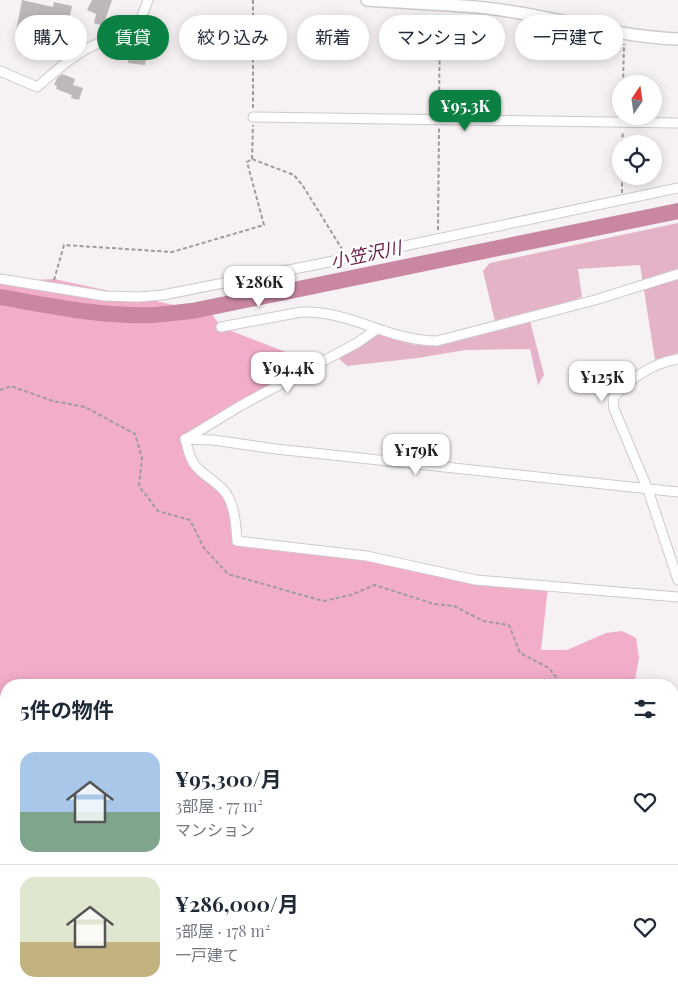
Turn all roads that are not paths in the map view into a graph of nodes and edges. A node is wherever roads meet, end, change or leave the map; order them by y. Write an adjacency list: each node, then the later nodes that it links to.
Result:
1 (148, 0): 4 (street)
2 (367, 0): 3 (street)
3 (678, 39)
4 (0, 71)
5 (253, 117): 6 (street)
6 (678, 123)
7 (678, 188): 9 (street)
8 (678, 274): 11 (street)
9 (0, 279)
10 (221, 327): 11 (street)
11 (377, 329): 13 (street)
12 (678, 359): 14 (street)
13 (185, 439): 14 (street); 17 (street)
14 (648, 490): 15 (street); 16 (street)
15 (678, 492)
16 (678, 580)
17 (678, 597)

